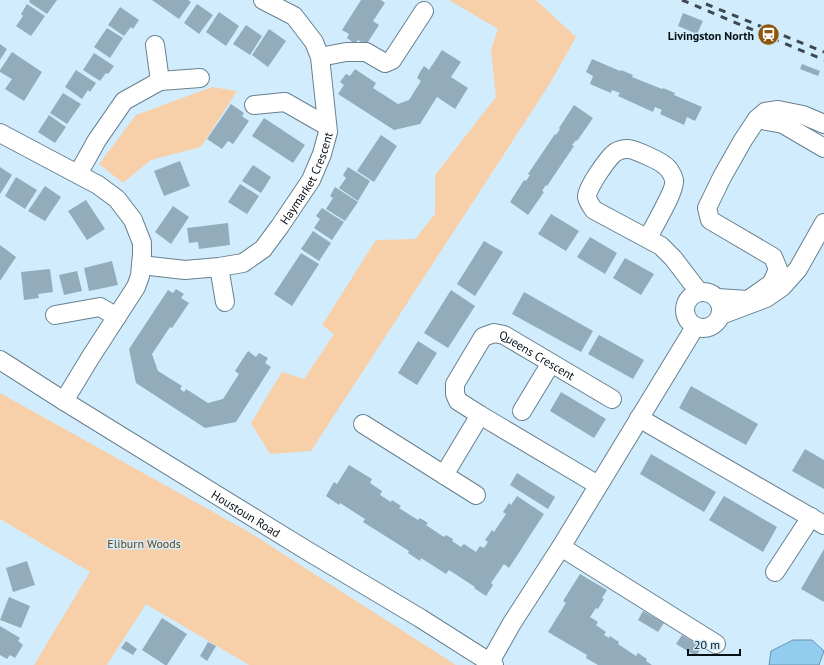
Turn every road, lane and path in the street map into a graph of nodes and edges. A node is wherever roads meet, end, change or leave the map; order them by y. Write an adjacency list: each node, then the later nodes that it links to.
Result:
1 (263, 0): 4 (street, Haymarket Crescent)
2 (424, 11): 4 (street)
3 (155, 45): 6 (street)
4 (320, 57): 10 (street, Haymarket Crescent)
5 (200, 78): 6 (street)
6 (160, 81): 13 (street)
7 (254, 105): 10 (street)
8 (757, 119): 9 (street); 12 (street); 22 (street)
9 (824, 124)
10 (327, 126): 17 (street, Haymarket Crescent)
11 (0, 133): 13 (street)
12 (824, 148)
13 (78, 174): 16 (street)
14 (824, 223): 22 (street)
15 (648, 238): 15 (street); 18 (street)
16 (141, 265): 17 (street, Haymarket Crescent); 24 (street)
17 (219, 268): 20 (street)
18 (687, 276): 19 (street); 21 (street)
19 (699, 292): 21 (street); 22 (street)
20 (225, 302)
21 (685, 305): 25 (street)
22 (719, 307): 25 (street)
23 (55, 316): 24 (street)
24 (117, 317): 29 (street)
25 (695, 326): 32 (street)
26 (0, 360): 29 (street, Houstoun Road)
27 (551, 363): 28 (street, Queens Crescent); 30 (street); 31 (street, Queens Crescent)
28 (612, 399)
29 (64, 401): 41 (street, Houstoun Road)
30 (522, 412)
31 (480, 415): 34 (street); 35 (street, Queens Crescent)
32 (640, 418): 35 (street); 37 (street)
33 (362, 424): 34 (street)
34 (444, 475): 36 (street)
35 (598, 485): 38 (street)
36 (476, 495)
37 (817, 521): 39 (street)
38 (561, 547): 40 (street); 41 (street)
39 (775, 572)
40 (716, 644)
41 (492, 664)

